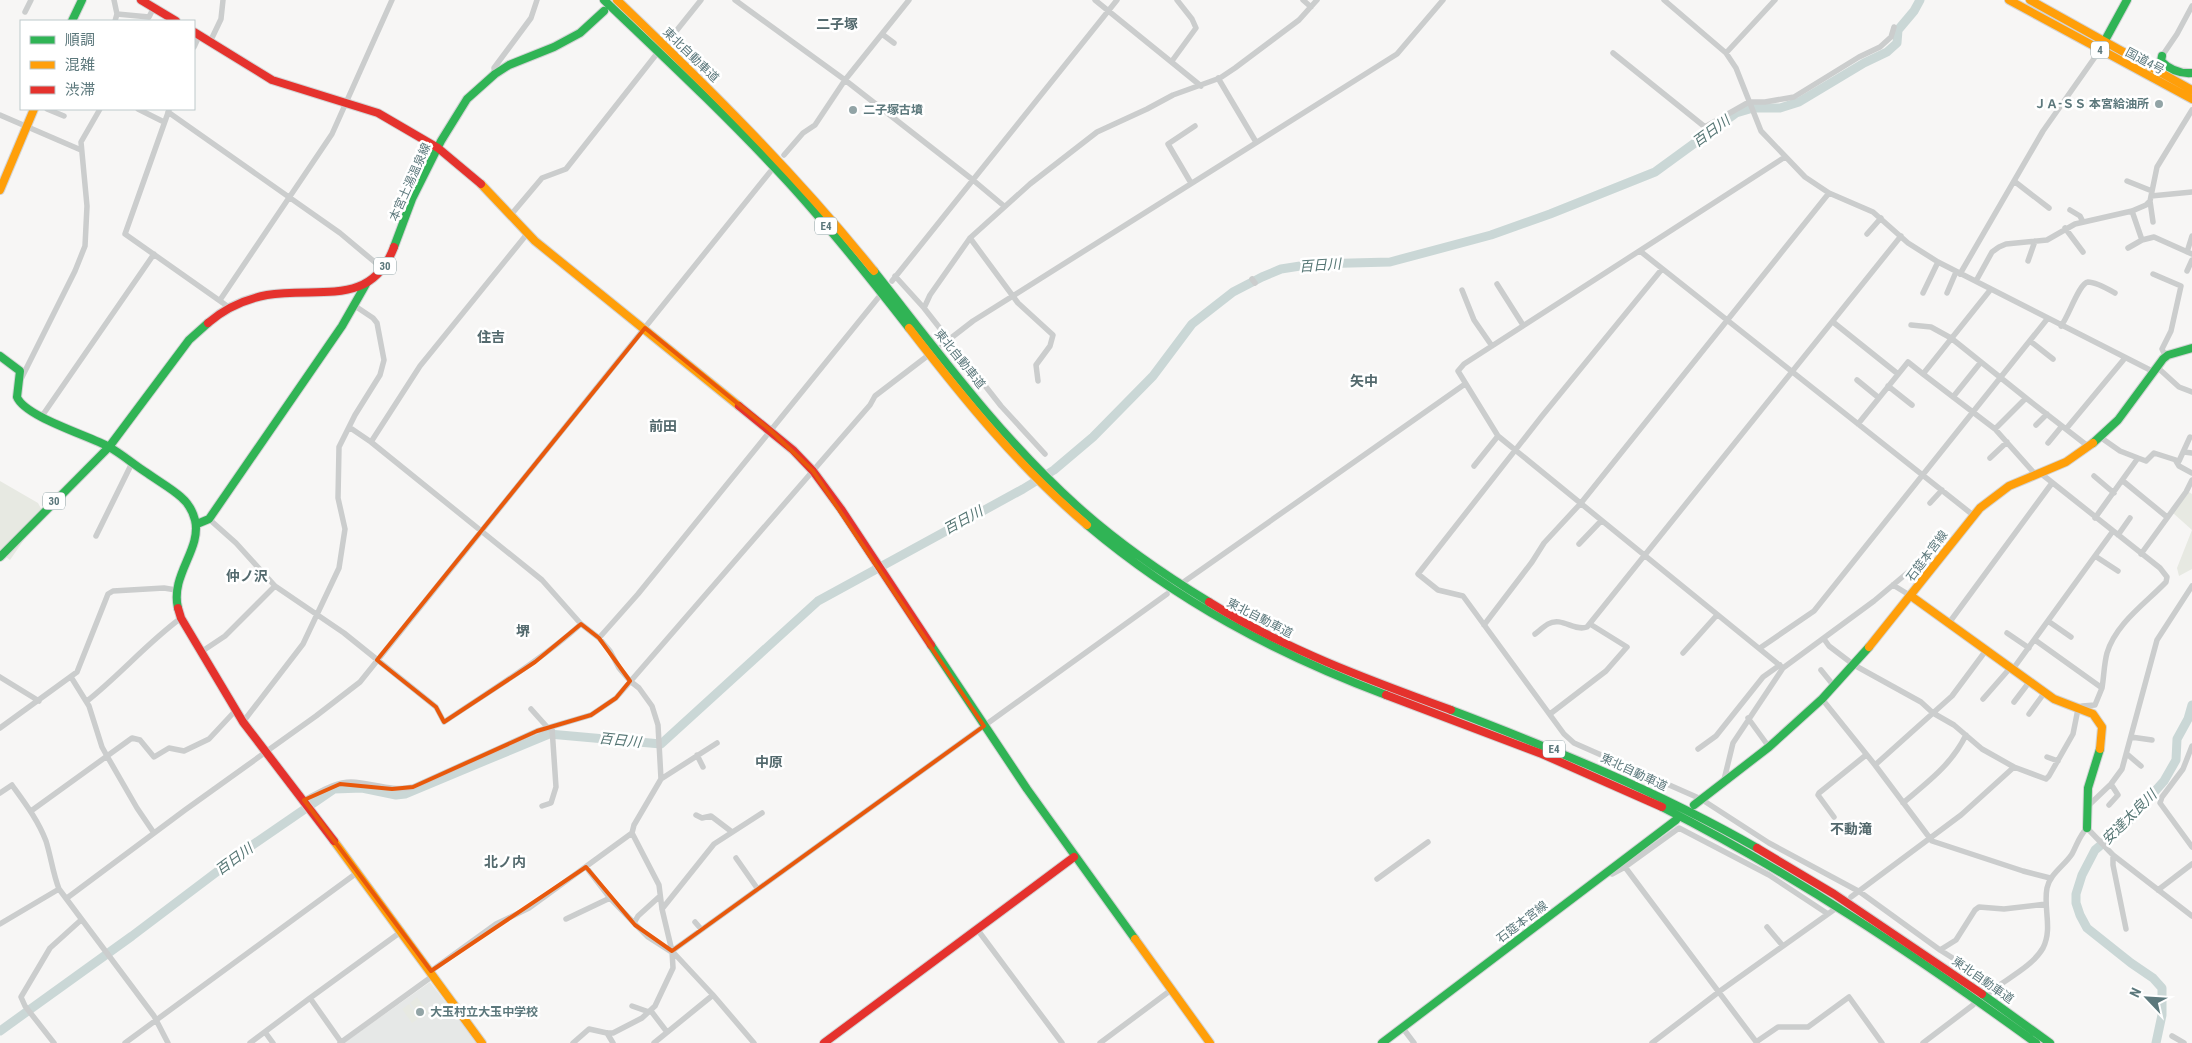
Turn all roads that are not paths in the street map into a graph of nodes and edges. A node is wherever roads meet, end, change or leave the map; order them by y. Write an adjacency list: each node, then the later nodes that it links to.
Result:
1 (30, 0): 29 (street)
2 (82, 0): 31 (main road)
3 (114, 0): 30 (street)
4 (141, 0): 25 (main road)
5 (223, 0): 38 (street)
6 (392, 0): 53 (street)
7 (537, 0): 47 (street)
8 (604, 0): 380 (main road, 東北自動車道 / E4)
9 (617, 0): 381 (main road, 東北自動車道 / E4)
10 (701, 0): 37 (street)
11 (735, 0): 49 (street)
12 (909, 0): 36 (street)
13 (1095, 0): 28 (street)
14 (1117, 0): 28 (street)
15 (1177, 0): 45 (street)
16 (1303, 0): 26 (street)
17 (1317, 0): 26 (street)
18 (1443, 0): 66 (street)
19 (1664, 0): 42 (street)
20 (1775, 0): 42 (street)
21 (2009, 0): 40 (main road, 国道4号 / 4)
22 (2030, 0): 40 (main road, 国道4号 / 4)
23 (2127, 0): 40 (main road)
24 (2192, 6): 44 (street)
25 (154, 7): 30 (street); 33 (main road)
26 (1311, 7): 48 (street)
27 (604, 11): 47 (main road, 本宮土湯温泉線 / 30)
28 (1108, 11): 45 (street); 72 (street)
29 (25, 12)
30 (117, 14): 32 (street)
31 (72, 20)
32 (115, 20)
33 (174, 20)
34 (1894, 27): 54 (street)
35 (196, 34): 38 (main road)
36 (882, 34): 39 (street); 49 (street)
37 (669, 40)
38 (210, 42): 53 (main road)
39 (894, 43)
40 (2102, 46): 51 (main road, 国道4号 / 4); 52 (main road, 国道4号 / 4); 73 (street)
41 (1613, 53): 54 (street)
42 (1726, 53): 54 (street)
43 (655, 56): 85 (street)
44 (2162, 56): 46 (main road)
45 (1172, 61): 50 (street)
46 (2192, 73)
47 (494, 74): 67 (main road, 本宮土湯温泉線 / 30)
48 (1218, 78): 50 (street); 66 (street)
49 (845, 80): 69 (street); 72 (street)
50 (1201, 86): 81 (street)
51 (2192, 90)
52 (2192, 99)
53 (348, 102): 67 (main road); 80 (street)
54 (1750, 103): 70 (street)
55 (34, 110): 64 (main road)
56 (49, 110): 62 (street)
57 (99, 110): 68 (street)
58 (140, 110): 63 (street)
59 (2192, 110): 79 (street)
60 (168, 111): 63 (street); 80 (street)
61 (0, 115): 64 (street)
62 (64, 116)
63 (164, 122): 101 (street)
64 (26, 126): 68 (street); 76 (main road)
65 (1195, 126): 75 (street)
66 (1256, 142): 75 (street)
67 (438, 148): 85 (main road); 105 (main road, 本宮土湯温泉線 / 30)
68 (81, 150): 148 (street)
69 (784, 155)
70 (1785, 156): 77 (street); 98 (street)
71 (770, 172): 130 (street)
72 (974, 180): 81 (street); 123 (street)
73 (2014, 181): 82 (street); 108 (street)
74 (2127, 181): 79 (street)
75 (1191, 183): 118 (street)
76 (0, 190)
77 (1829, 192): 86 (street); 125 (street)
78 (2192, 192): 79 (street)
79 (2151, 196): 84 (street); 88 (street)
80 (290, 197): 105 (street); 120 (street)
81 (1004, 206): 94 (street)
82 (2049, 208)
83 (2070, 210): 87 (street)
84 (2132, 212): 87 (street); 95 (street)
85 (510, 216): 90 (main road)
86 (1881, 218): 91 (street); 92 (street)
87 (2083, 222): 89 (street)
88 (2153, 222)
89 (2065, 228): 96 (street); 99 (street)
90 (527, 234): 130 (main road); 170 (street)
91 (1867, 234)
92 (1901, 236): 104 (street); 126 (street)
93 (2192, 236): 100 (street)
94 (970, 238): 118 (street); 123 (street)
95 (2142, 240): 97 (street); 100 (street)
96 (2035, 241): 103 (street); 110 (street)
97 (2128, 248)
98 (1640, 251): 106 (street); 127 (street)
99 (2083, 252)
100 (2190, 253)
101 (154, 254): 120 (street); 160 (street)
102 (2192, 260): 107 (street)
103 (2028, 261)
104 (1938, 262): 108 (street); 116 (street)
105 (383, 269): 111 (main road, 本宮土湯温泉線 / 30)
106 (1662, 269): 125 (street); 175 (street)
107 (2187, 271)
108 (1958, 273): 110 (street); 115 (street)
109 (2153, 274): 139 (street)
110 (1976, 281): 113 (street)
111 (366, 284): 121 (main road); 122 (main road, 本宮土湯温泉線 / 30)
112 (1497, 284): 127 (street)
113 (1991, 289): 124 (street); 131 (street)
114 (1462, 290): 135 (street)
115 (1947, 292)
116 (1923, 293)
117 (2114, 293): 129 (street)
118 (1013, 297): 132 (street); 150 (street)
119 (878, 298): 166 (street)
120 (220, 300): 122 (street)
121 (354, 306): 163 (street); 200 (main road)
122 (230, 308): 173 (main road, 本宮土湯温泉線 / 30)
123 (924, 308): 132 (street)
124 (2048, 318): 129 (street); 133 (street)
125 (1728, 321): 144 (street); 194 (street)
126 (1833, 322): 144 (street); 145 (street)
127 (1523, 325): 135 (street)
128 (1910, 325): 131 (street)
129 (2062, 326): 141 (street)
130 (645, 328): 166 (main road); 203 (street)
131 (1952, 338): 142 (street); 146 (street)
132 (948, 339): 134 (street); 178 (street)
133 (2030, 340): 140 (street); 147 (street)
134 (942, 345)
135 (1492, 346): 151 (street)
136 (2192, 348): 139 (main road, 石筵本宮線)
137 (0, 356): 148 (main road)
138 (926, 357): 184 (street)
139 (2166, 357): 143 (main road, 石筵本宮線)
140 (2053, 358)
141 (2125, 358): 143 (street); 164 (street)
142 (1981, 362): 147 (street); 154 (street)
143 (2156, 370): 153 (street); 168 (main road, 石筵本宮線)
144 (1793, 371): 161 (street); 208 (street)
145 (1898, 374): 146 (street); 152 (street)
146 (1923, 374): 154 (street)
147 (2001, 378): 156 (street); 158 (street)
148 (21, 379): 160 (main road)
149 (1857, 380): 155 (street)
150 (1038, 381)
151 (1465, 384): 167 (street); 213 (street)
152 (1888, 386): 155 (street); 157 (street)
153 (2192, 392)
154 (1954, 397): 158 (street)
155 (1879, 398): 161 (street)
156 (2026, 398): 159 (street); 165 (street)
157 (1912, 405)
158 (1974, 412): 165 (street); 187 (street)
159 (2047, 414): 162 (street); 164 (street)
160 (42, 416): 173 (main road)
161 (1858, 424): 187 (street)
162 (2036, 425)
163 (349, 428): 170 (street); 220 (street)
164 (2064, 428): 172 (street); 174 (street)
165 (1995, 429): 171 (street)
166 (770, 430): 184 (main road); 231 (street)
167 (1498, 436): 175 (street); 183 (street)
168 (2100, 437): 174 (main road, 石筵本宮線); 180 (street)
169 (2190, 437): 176 (street)
170 (371, 442): 203 (street)
171 (2007, 442): 179 (street); 185 (street)
172 (2048, 443)
173 (109, 446): 182 (main road); 210 (main road, 本宮土湯温泉線 / 30)
174 (2089, 447): 185 (main road, 石筵本宮線)
175 (1514, 451): 194 (street); 227 (street)
176 (2184, 452): 177 (street); 181 (street)
177 (2192, 453)
178 (1045, 454)
179 (1990, 458)
180 (2138, 458): 181 (street); 190 (street)
181 (2176, 461): 186 (street)
182 (132, 463): 202 (main road); 205 (street)
183 (1474, 466)
184 (813, 471): 247 (street); 264 (main road)
185 (2037, 473): 191 (street); 196 (main road, 石筵本宮線)
186 (2192, 473)
187 (1923, 475): 192 (street); 234 (street)
188 (2094, 476): 193 (street)
189 (2192, 480): 197 (street)
190 (2123, 481): 193 (street); 197 (street)
191 (2052, 483): 198 (street); 224 (street)
192 (1942, 490): 195 (street); 196 (street)
193 (2114, 493): 198 (street)
194 (1581, 503): 201 (street); 227 (street)
195 (1930, 504)
196 (1973, 515): 211 (main road, 石筵本宮線)
197 (2167, 517): 207 (street)
198 (2095, 518): 204 (street)
199 (2130, 518): 204 (street)
200 (209, 520): 202 (main road); 215 (street)
201 (1601, 521): 206 (street); 208 (street)
202 (197, 524): 217 (main road)
203 (481, 531): 225 (street); 239 (street)
204 (2115, 533): 207 (street); 209 (street)
205 (96, 536)
206 (1579, 544)
207 (2141, 554): 249 (street)
208 (1645, 556): 221 (street); 226 (street)
209 (2095, 556): 212 (street); 223 (street)
210 (0, 557)
211 (1931, 568): 214 (street); 219 (main road, 石筵本宮線)
212 (2118, 571)
213 (1185, 581)
214 (1893, 585): 219 (street); 232 (street)
215 (274, 586): 220 (street); 237 (street)
216 (2192, 586): 268 (street)
217 (176, 590): 222 (main road); 245 (street)
218 (1167, 594): 264 (street)
219 (1910, 596): 224 (main road); 240 (main road, 石筵本宮線)
220 (317, 614): 239 (street); 263 (street)
221 (1718, 614): 234 (street); 238 (street)
222 (181, 618): 237 (main road); 254 (street)
223 (2048, 621): 230 (street); 233 (street)
224 (1949, 623): 236 (main road)
225 (581, 624): 231 (street); 239 (street)
226 (1590, 624): 229 (street); 260 (street)
227 (1484, 625): 260 (street)
228 (2007, 633): 235 (street)
229 (1535, 634)
230 (2071, 637)
231 (599, 638): 247 (street)
232 (1824, 639): 240 (street); 241 (street)
233 (2035, 640): 235 (street); 249 (street)
234 (1760, 648): 241 (street)
235 (2029, 648): 242 (street)
236 (1987, 649): 242 (main road); 259 (street)
237 (201, 652): 258 (main road)
238 (1684, 653)
239 (377, 660): 274 (street)
240 (1854, 664): 248 (main road, 石筵本宮線); 259 (street)
241 (1781, 666): 262 (street); 273 (street)
242 (2012, 668): 246 (main road); 252 (street)
243 (1821, 670): 248 (street)
244 (0, 677): 253 (street)
245 (71, 677): 253 (street); 254 (street)
246 (2030, 681): 250 (main road); 255 (street)
247 (630, 682): 266 (street); 285 (street)
248 (1834, 686): 251 (main road, 石筵本宮線)
249 (2102, 688): 257 (street)
250 (2045, 692): 257 (main road); 261 (street)
251 (1822, 699): 272 (main road, 石筵本宮線); 277 (street)
252 (1983, 699)
253 (39, 701): 265 (street)
254 (87, 702): 278 (street)
255 (2014, 702)
256 (531, 709): 266 (street)
257 (2078, 709): 280 (street); 294 (main road)
258 (236, 710): 263 (main road); 278 (street)
259 (1933, 713): 267 (street); 281 (street)
260 (1550, 714): 289 (street)
261 (2029, 714)
262 (1748, 718): 272 (street); 286 (street)
263 (244, 722): 274 (main road)
264 (984, 726): 308 (main road); 317 (street)
265 (0, 728)
266 (551, 731): 291 (street); 293 (street)
267 (1966, 735): 284 (street); 290 (street)
268 (2131, 737): 269 (street); 275 (street)
269 (2152, 740)
270 (717, 743): 276 (street)
271 (2192, 746): 306 (street)
272 (1769, 747): 286 (main road, 石筵本宮線)
273 (1698, 749)
274 (266, 751): 291 (main road); 302 (street)
275 (2126, 754): 282 (street); 287 (street)
276 (698, 755): 283 (street); 285 (street)
277 (1866, 755): 281 (street); 298 (street)
278 (107, 756): 295 (street); 302 (street)
279 (2047, 757): 280 (street)
280 (2058, 761): 284 (street)
281 (1875, 765): 290 (street)
282 (2141, 766)
283 (703, 767)
284 (2014, 768): 304 (street)
285 (661, 779): 303 (street)
286 (1724, 784): 289 (main road, 石筵本宮線)
287 (2111, 784): 292 (street); 294 (street)
288 (0, 793): 295 (street)
289 (1697, 802): 320 (street)
290 (1903, 803): 304 (street)
291 (307, 805): 313 (main road)
292 (2109, 805)
293 (542, 806)
294 (2088, 806): 300 (main road)
295 (31, 811): 318 (street)
296 (762, 813): 301 (street)
297 (696, 815): 301 (street)
298 (1834, 817)
299 (1676, 820): 314 (main road, 石筵本宮線)
300 (2087, 828): 307 (street); 315 (street)
301 (732, 832): 326 (street)
302 (154, 833): 323 (street)
303 (632, 833): 311 (street); 321 (street)
304 (1930, 839): 315 (street); 320 (street)
305 (1428, 842): 316 (street)
306 (2192, 847)
307 (2113, 855): 319 (street); 338 (street)
308 (1074, 857): 336 (main road); 345 (main road)
309 (736, 858): 317 (street)
310 (2192, 864): 319 (street)
311 (586, 867): 324 (street); 343 (street)
312 (1625, 867): 314 (street); 328 (street); 346 (street)
313 (358, 872): 339 (main road); 353 (street)
314 (1607, 872): 354 (main road, 石筵本宮線)
315 (2050, 878): 325 (street)
316 (1377, 879)
317 (757, 888): 337 (street)
318 (59, 889): 323 (street); 334 (street)
319 (2158, 890): 329 (street)
320 (1860, 892): 322 (street); 341 (street)
321 (660, 896): 326 (street); 332 (street)
322 (1851, 897)
323 (67, 898): 331 (street)
324 (610, 898): 330 (street); 332 (street)
325 (2046, 904): 341 (street); 344 (street)
326 (662, 909): 342 (street)
327 (1835, 910): 328 (street)
328 (1828, 914): 340 (street)
329 (2192, 916)
330 (566, 919)
331 (81, 920): 353 (street); 362 (street)
332 (634, 922): 342 (street)
333 (696, 922): 337 (street)
334 (0, 924)
335 (1767, 927): 340 (street)
336 (977, 928): 360 (main road); 372 (street)
337 (701, 929): 342 (street)
338 (2126, 929)
339 (402, 931): 343 (main road); 349 (street)
340 (1783, 946): 346 (street)
341 (1940, 950): 344 (street)
342 (673, 952): 348 (street); 352 (street)
343 (432, 973): 359 (street); 367 (main road)
344 (1997, 986): 347 (street)
345 (1171, 990): 373 (street); 374 (main road)
346 (1720, 991): 361 (street); 377 (street)
347 (1990, 992)
348 (713, 995): 356 (street); 371 (street)
349 (310, 998): 355 (street); 359 (street)
350 (1973, 1004): 379 (street)
351 (632, 1006): 352 (street)
352 (650, 1012): 356 (street); 357 (street)
353 (156, 1020): 363 (street); 364 (street)
354 (1402, 1027): 375 (main road, 石筵本宮線); 376 (street)
355 (265, 1032): 365 (street); 366 (street)
356 (667, 1032): 370 (street)
357 (607, 1033): 368 (street); 369 (street)
358 (2172, 1036): 382 (street)
359 (340, 1042)
360 (827, 1042)
361 (1756, 1042): 378 (street)
362 (54, 1043)
363 (125, 1043)
364 (168, 1043)
365 (250, 1043)
366 (272, 1043)
367 (482, 1043)
368 (573, 1043)
369 (613, 1043)
370 (654, 1043)
371 (754, 1043)
372 (1062, 1043)
373 (1100, 1043)
374 (1210, 1043)
375 (1382, 1043)
376 (1414, 1043)
377 (1652, 1043)
378 (1882, 1043)
379 (1923, 1043)
380 (2036, 1043)
381 (2050, 1043)
382 (2184, 1043)

